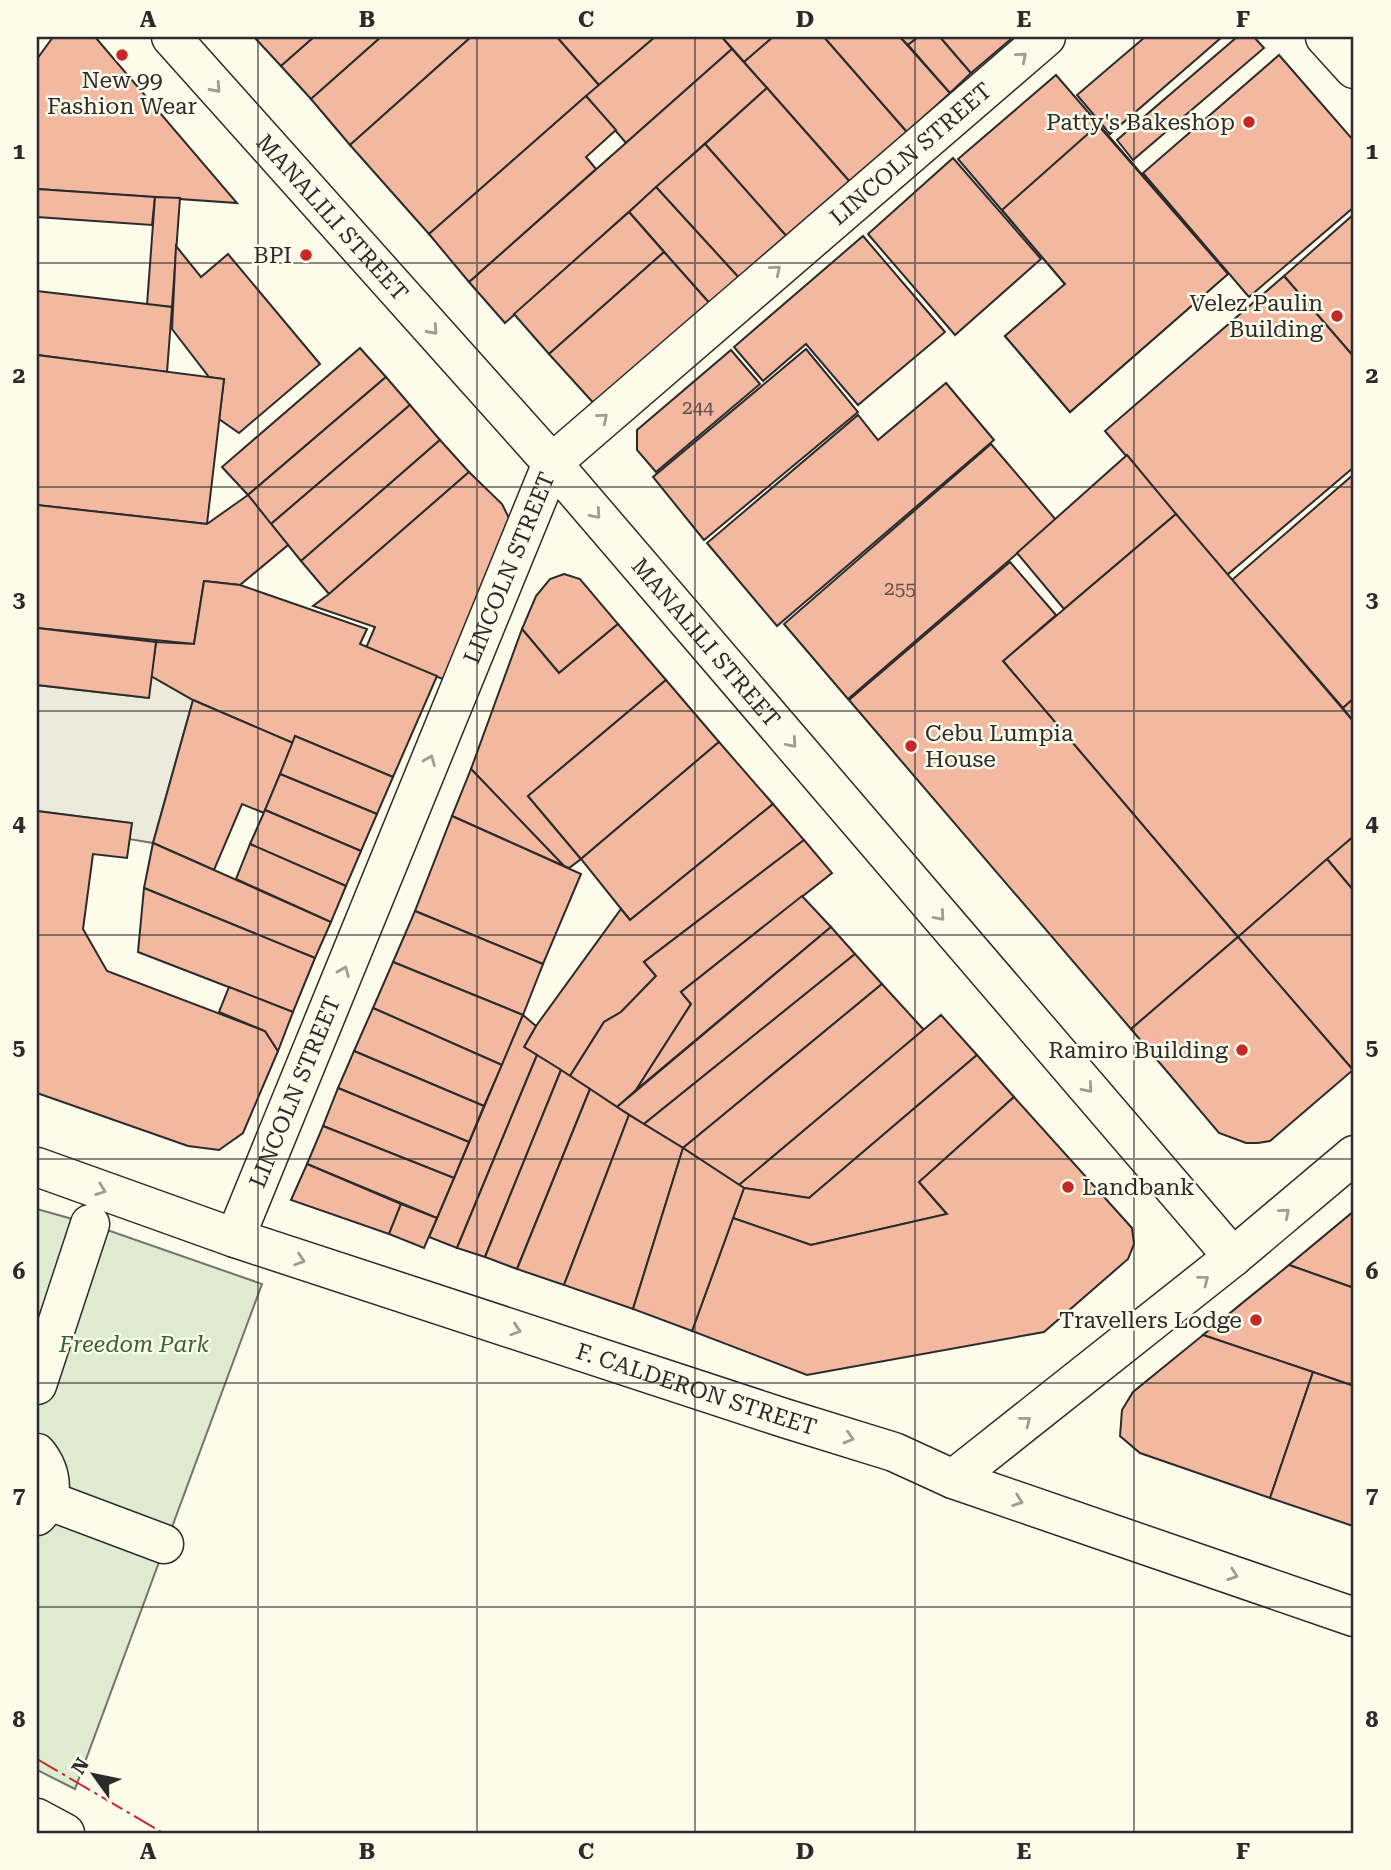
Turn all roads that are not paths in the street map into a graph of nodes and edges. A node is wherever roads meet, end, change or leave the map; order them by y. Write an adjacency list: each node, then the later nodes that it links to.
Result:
1 (171, 37): 5 (street, MANALILI STREET, one-way to 5)
2 (1046, 37): 5 (street, LINCOLN STREET, one-way to 2)
3 (1325, 37): 4 (street)
4 (1354, 69)
5 (552, 463): 9 (street, LINCOLN STREET, one-way to 5); 10 (street, MANALILI STREET, one-way to 10)
6 (1354, 1155): 10 (street, one-way to 6)
7 (37, 1167): 9 (street, F. CALDERON STREET, one-way to 9)
8 (90, 1224): 11 (street)
9 (235, 1238): 13 (street, F. CALDERON STREET, one-way to 13)
10 (1233, 1257): 13 (street, one-way to 10)
11 (37, 1385)
12 (37, 1453): 14 (street)
13 (953, 1479): 16 (street, F. CALDERON STREET, one-way to 16)
14 (42, 1508): 15 (street)
15 (164, 1544)
16 (1354, 1617)
17 (37, 1818): 18 (street)
18 (65, 1833)

